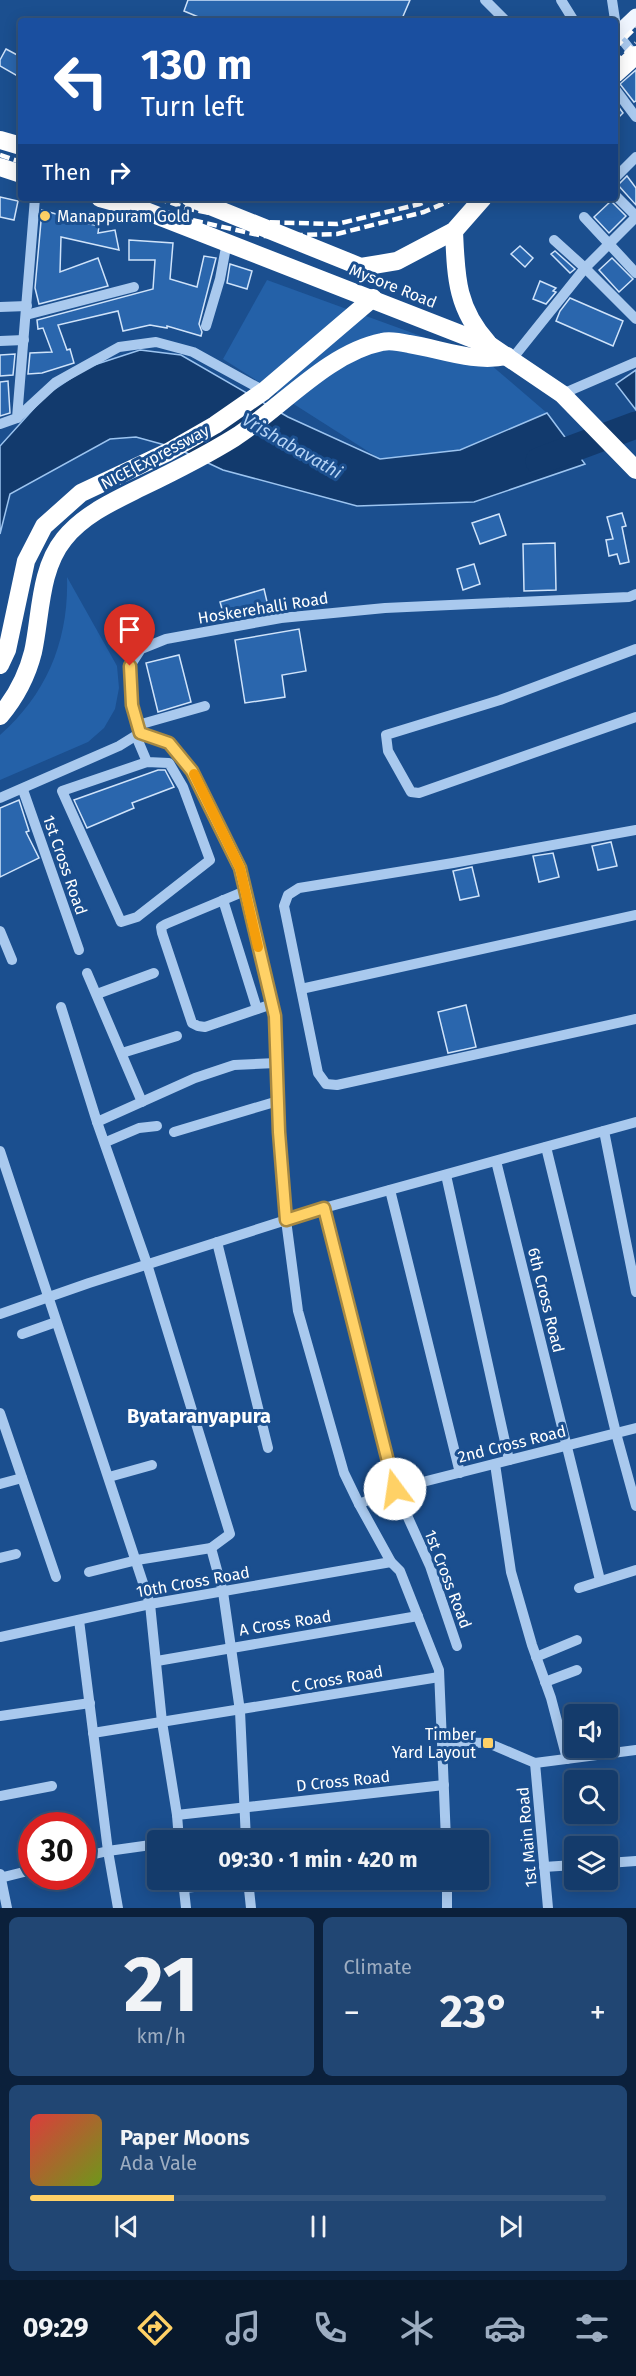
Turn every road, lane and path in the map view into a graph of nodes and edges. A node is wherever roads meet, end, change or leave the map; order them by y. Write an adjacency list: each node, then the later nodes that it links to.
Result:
1 (485, 0): 5 (street)
2 (561, 0): 6 (street)
3 (612, 0): 7 (street)
4 (636, 16): 8 (main road)
5 (503, 18)
6 (572, 18)
7 (614, 18)
8 (618, 33)
9 (618, 37): 10 (street)
10 (636, 55): 11 (highway)
11 (618, 71)
12 (618, 93): 13 (street)
13 (636, 117)
14 (18, 138): 15 (street)
15 (0, 139): 16 (highway)
16 (18, 145)
17 (636, 157): 20 (street)
18 (0, 167): 19 (highway)
19 (18, 173)
20 (618, 175)
21 (618, 198): 27 (street)
22 (35, 201): 37 (street)
23 (110, 201): 30 (highway, Mysore Road)
24 (480, 201): 28 (highway)
25 (209, 202): 28 (highway, Mysore Road)
26 (584, 217): 31 (street)
27 (636, 217): 31 (street)
28 (454, 231): 42 (highway)
29 (554, 240): 32 (street)
30 (227, 242): 35 (highway, Mysore Road); 39 (street)
31 (610, 244): 32 (street); 33 (street)
32 (585, 268): 38 (street); 43 (street)
33 (636, 273)
34 (134, 287): 37 (street)
35 (373, 298): 42 (highway, Mysore Road); 45 (highway, NICE Expressway)
36 (0, 307): 37 (street)
37 (27, 310): 40 (street)
38 (636, 320)
39 (207, 326)
40 (24, 340): 41 (street); 47 (street)
41 (0, 341)
42 (491, 346): 43 (highway, Mysore Road)
43 (509, 357): 46 (highway, Mysore Road); 54 (highway, NICE Expressway)
44 (636, 362): 46 (street)
45 (259, 394): 47 (street); 52 (highway, NICE Expressway)
46 (562, 394): 49 (highway, Mysore Road)
47 (17, 418): 48 (street)
48 (0, 424)
49 (636, 470)
50 (636, 594): 56 (street, Hoskerehalli Road)
51 (636, 649): 55 (street)
52 (0, 665)
53 (205, 706): 56 (street)
54 (0, 716)
55 (636, 717)
56 (138, 731): 57 (street, Hoskerehalli Road); 58 (street); 61 (street)
57 (147, 762): 57 (street)
58 (22, 790): 59 (street); 65 (street, 1st Cross Road)
59 (0, 798)
60 (636, 830): 69 (street)
61 (245, 891): 62 (street); 71 (street)
62 (223, 900): 73 (street); 73 (street)
63 (636, 915): 69 (street)
64 (0, 931): 66 (street)
65 (79, 950)
66 (12, 960)
67 (87, 973): 70 (street)
68 (154, 973): 70 (street)
69 (301, 989): 74 (street)
70 (97, 994): 76 (street)
71 (272, 1004): 73 (street); 77 (street)
72 (61, 1007): 80 (street)
73 (257, 1009)
74 (636, 1019)
75 (177, 1036): 76 (street)
76 (122, 1053): 79 (street)
77 (276, 1063): 78 (street); 79 (street)
78 (278, 1101): 84 (street); 92 (street)
79 (142, 1102): 80 (street)
80 (97, 1122): 85 (street)
81 (636, 1122): 83 (street)
82 (157, 1126): 85 (street)
83 (604, 1131): 86 (street); 95 (street)
84 (174, 1132)
85 (106, 1142): 94 (street)
86 (546, 1147): 88 (street); 102 (street)
87 (0, 1151): 96 (street)
88 (496, 1161): 89 (street); 103 (street, 6th Cross Road)
89 (446, 1175): 90 (street); 105 (street)
90 (390, 1190): 91 (street); 108 (street)
91 (324, 1208): 92 (street); 112 (street, 1st Cross Road)
92 (286, 1220): 93 (street); 113 (street)
93 (217, 1242): 94 (street); 104 (street)
94 (147, 1264): 96 (street); 115 (street)
95 (636, 1292)
96 (48, 1297): 97 (street); 98 (street)
97 (0, 1314)
98 (56, 1322): 99 (street); 109 (street)
99 (22, 1334)
100 (0, 1413): 110 (street)
101 (636, 1428): 102 (street, 2nd Cross Road)
102 (615, 1433): 103 (street, 2nd Cross Road); 114 (street)
103 (567, 1446): 105 (street, 2nd Cross Road); 123 (street, 6th Cross Road)
104 (268, 1448)
105 (509, 1460): 106 (street, 2nd Cross Road)
106 (495, 1464): 108 (street, 2nd Cross Road); 133 (street)
107 (152, 1465): 109 (street)
108 (460, 1473): 112 (street, 2nd Cross Road)
109 (108, 1477): 118 (street)
110 (22, 1478): 111 (street); 122 (street)
111 (0, 1484)
112 (395, 1489): 113 (street, 2nd Cross Road); 131 (street, 1st Cross Road)
113 (359, 1504): 119 (street)
114 (636, 1506)
115 (212, 1548): 118 (street); 125 (street)
116 (16, 1554): 117 (street)
117 (0, 1558)
118 (137, 1560): 121 (street); 126 (street)
119 (391, 1562): 125 (street, 10th Cross Road); 127 (street)
120 (636, 1570): 123 (street)
121 (89, 1572)
122 (56, 1577)
123 (600, 1580): 124 (street)
124 (579, 1588)
125 (223, 1592): 126 (street, 10th Cross Road); 132 (street)
126 (150, 1604): 128 (street, 10th Cross Road); 134 (street)
127 (418, 1616): 132 (street, A Cross Road); 136 (street)
128 (79, 1620): 129 (street, 10th Cross Road); 138 (street)
129 (0, 1637)
130 (577, 1640): 133 (street)
131 (457, 1646)
132 (230, 1647): 134 (street, A Cross Road); 139 (street)
133 (536, 1657): 137 (street)
134 (157, 1661): 141 (street)
135 (576, 1670): 137 (street)
136 (439, 1677): 139 (street, C Cross Road); 143 (street)
137 (545, 1682): 145 (street)
138 (90, 1703): 140 (street); 142 (street)
139 (240, 1710): 141 (street, C Cross Road); 150 (street)
140 (0, 1716)
141 (162, 1722): 142 (street, C Cross Road); 151 (street)
142 (93, 1733): 156 (street)
143 (442, 1742): 146 (street); 147 (street)
144 (636, 1750): 145 (street)
145 (567, 1759): 146 (street)
146 (536, 1763): 161 (street, 1st Main Road)
147 (444, 1785): 150 (street, D Cross Road); 154 (street)
148 (52, 1786): 149 (street)
149 (0, 1796)
150 (244, 1808): 151 (street, D Cross Road); 153 (street)
151 (177, 1815): 152 (street)
152 (178, 1830)
153 (245, 1830)
154 (446, 1830)
155 (147, 1846): 156 (street)
156 (108, 1851): 157 (street); 168 (street)
157 (96, 1854)
158 (636, 1861): 159 (street)
159 (618, 1862)
160 (564, 1866): 161 (street)
161 (544, 1867): 172 (street, 1st Main Road)
162 (18, 1873): 163 (street)
163 (0, 1876): 167 (street)
164 (184, 1890): 169 (street)
165 (249, 1890): 170 (street)
166 (447, 1890): 171 (street)
167 (7, 1908)
168 (118, 1908)
169 (186, 1908)
170 (251, 1908)
171 (447, 1908)
172 (548, 1908)

